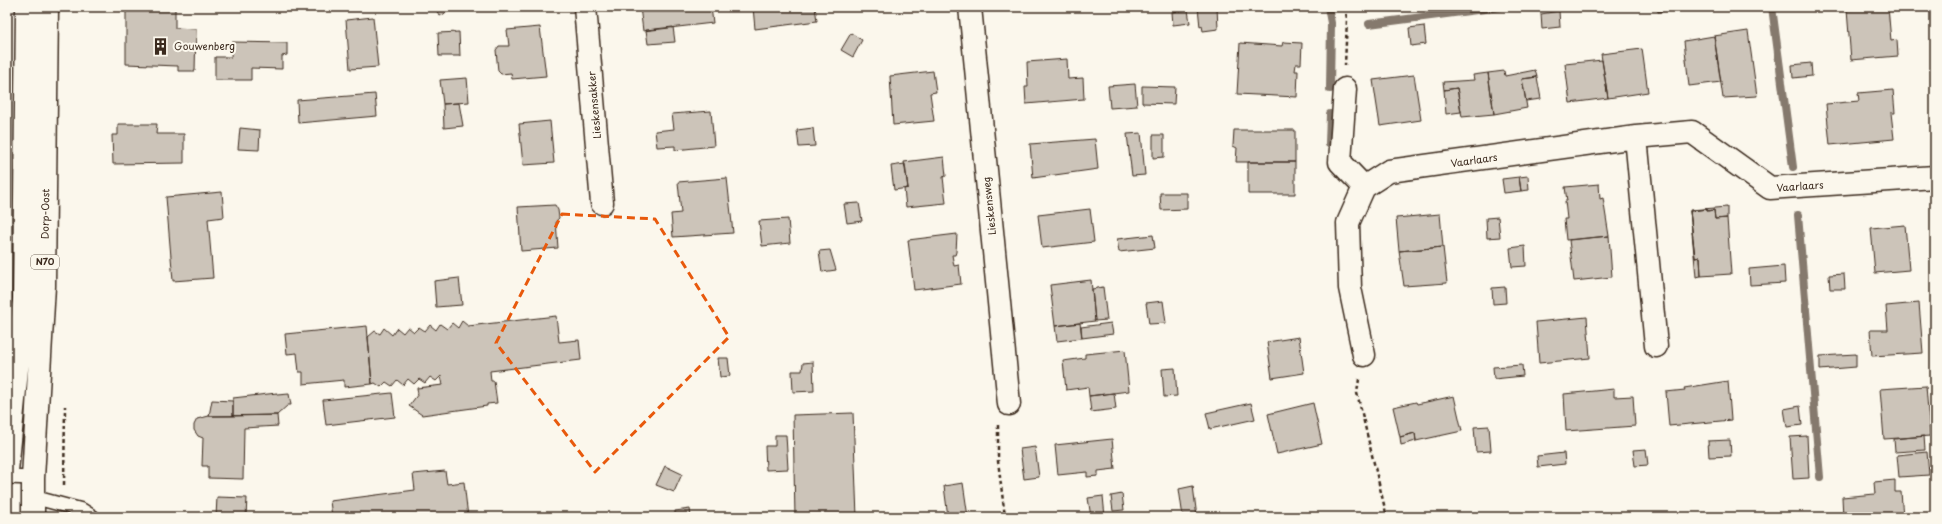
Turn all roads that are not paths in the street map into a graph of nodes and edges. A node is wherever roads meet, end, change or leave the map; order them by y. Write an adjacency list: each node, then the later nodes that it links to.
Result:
1 (27, 7): 13 (street, Dorp-Oost / N70)
2 (47, 7): 15 (street, Dorp-Oost / N70)
3 (585, 7): 9 (street, Lieskensakker)
4 (970, 7): 12 (street, Lieskensweg)
5 (1344, 89): 8 (street)
6 (1636, 137): 7 (street, Vaarlaars); 8 (street, Vaarlaars); 10 (street)
7 (1935, 177)
8 (1364, 187): 11 (street)
9 (602, 203)
10 (1656, 346)
11 (1364, 355)
12 (1009, 404)
13 (7, 470)
14 (7, 477): 15 (lane)
15 (33, 497): 16 (lane)
16 (84, 513): 17 (lane)
17 (93, 517)

